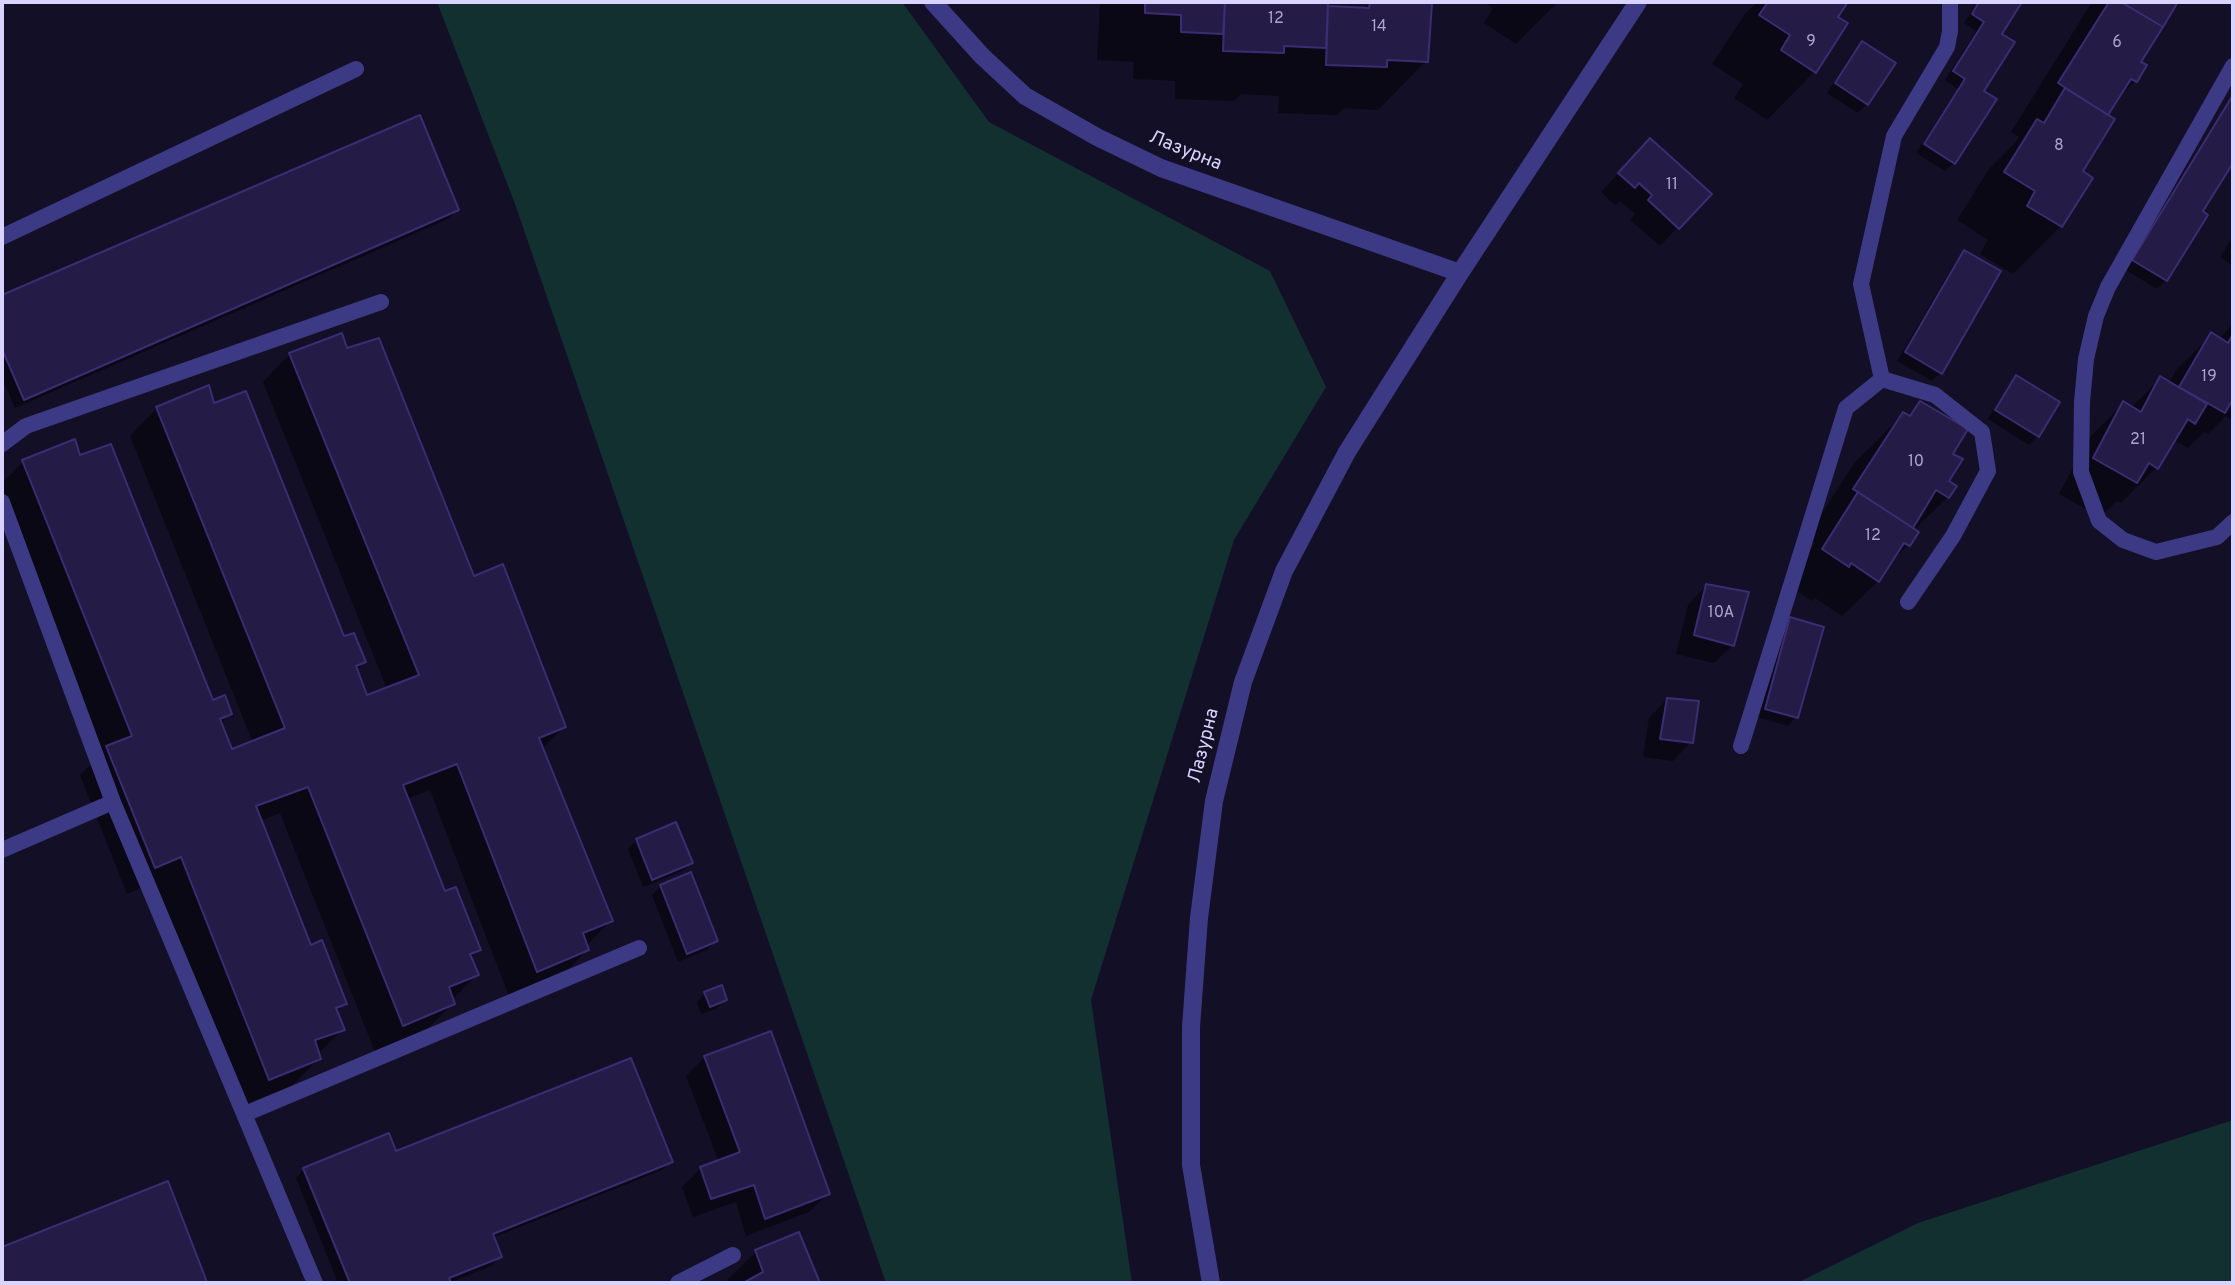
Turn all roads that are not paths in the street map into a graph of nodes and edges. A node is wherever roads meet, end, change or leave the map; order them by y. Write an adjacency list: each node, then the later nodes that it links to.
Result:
1 (933, 2): 7 (street, Лазурна)
2 (1638, 2): 7 (street, Лазурна)
3 (1950, 2): 9 (lane)
4 (2233, 66): 12 (lane)
5 (356, 69): 6 (lane)
6 (2, 237)
7 (1460, 273): 22 (street, Лазурна)
8 (381, 302): 10 (lane)
9 (1882, 379): 13 (lane); 14 (lane)
10 (2, 444)
11 (2, 502): 15 (lane)
12 (2233, 522)
13 (1908, 602)
14 (1741, 746)
15 (113, 802): 16 (lane); 18 (lane)
16 (2, 850)
17 (639, 948): 18 (lane)
18 (245, 1114): 20 (lane)
19 (733, 1255): 21 (lane)
20 (315, 1283)
21 (678, 1283)
22 (1211, 1283)

